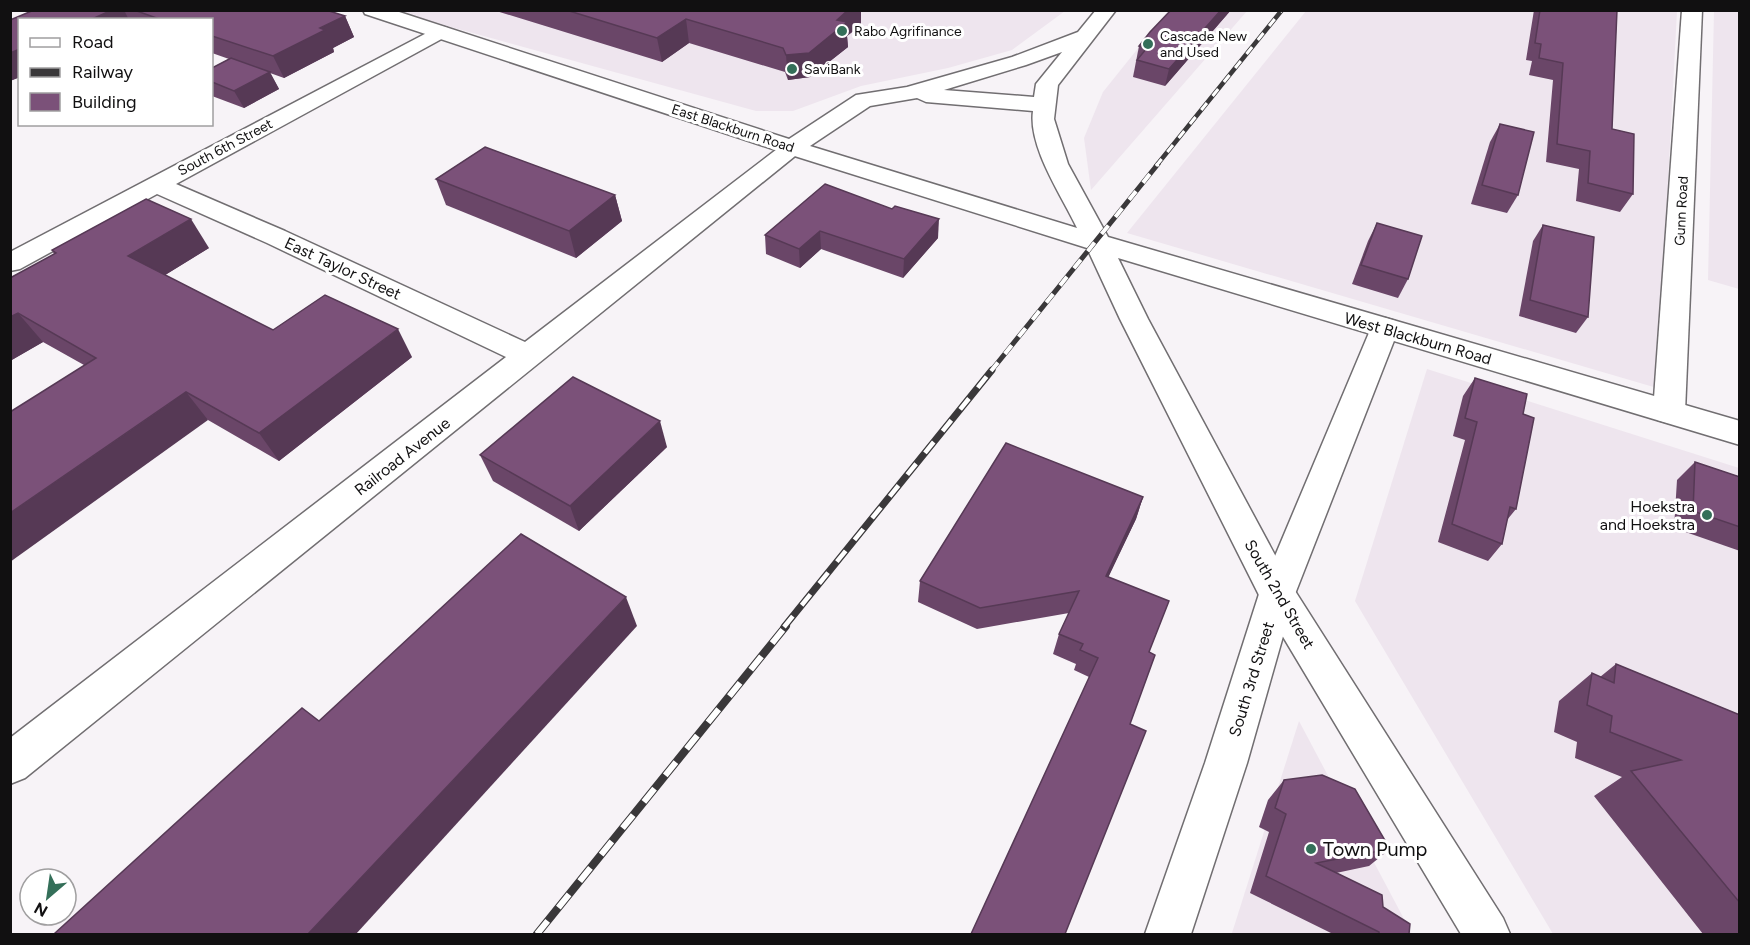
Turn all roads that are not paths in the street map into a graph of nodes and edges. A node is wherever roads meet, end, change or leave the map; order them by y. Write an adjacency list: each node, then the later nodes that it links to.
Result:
1 (372, 10): 4 (street, East Blackburn Road)
2 (1107, 10): 5 (street, South 2nd Street)
3 (1692, 10): 14 (street, Gunn Road)
4 (440, 32): 8 (street, East Blackburn Road); 9 (street, South 6th Street)
5 (1084, 37): 6 (street); 7 (street, South 2nd Street)
6 (909, 93): 7 (street); 8 (street, Railroad Avenue)
7 (1045, 105): 10 (street, South 2nd Street)
8 (794, 148): 10 (street, East Blackburn Road); 13 (street, Railroad Avenue)
9 (155, 184): 11 (street, South 6th Street); 13 (street, East Taylor Street)
10 (1096, 241): 12 (street, West Blackburn Road); 16 (street, South 2nd Street)
11 (10, 262)
12 (1384, 328): 14 (street, West Blackburn Road); 16 (street, South 3rd Street)
13 (529, 356): 17 (street, Railroad Avenue)
14 (1669, 412): 15 (street, West Blackburn Road)
15 (1740, 433)
16 (1276, 594): 18 (street, South 3rd Street); 19 (street, South 2nd Street)
17 (10, 764)
18 (1168, 934)
19 (1487, 934)

